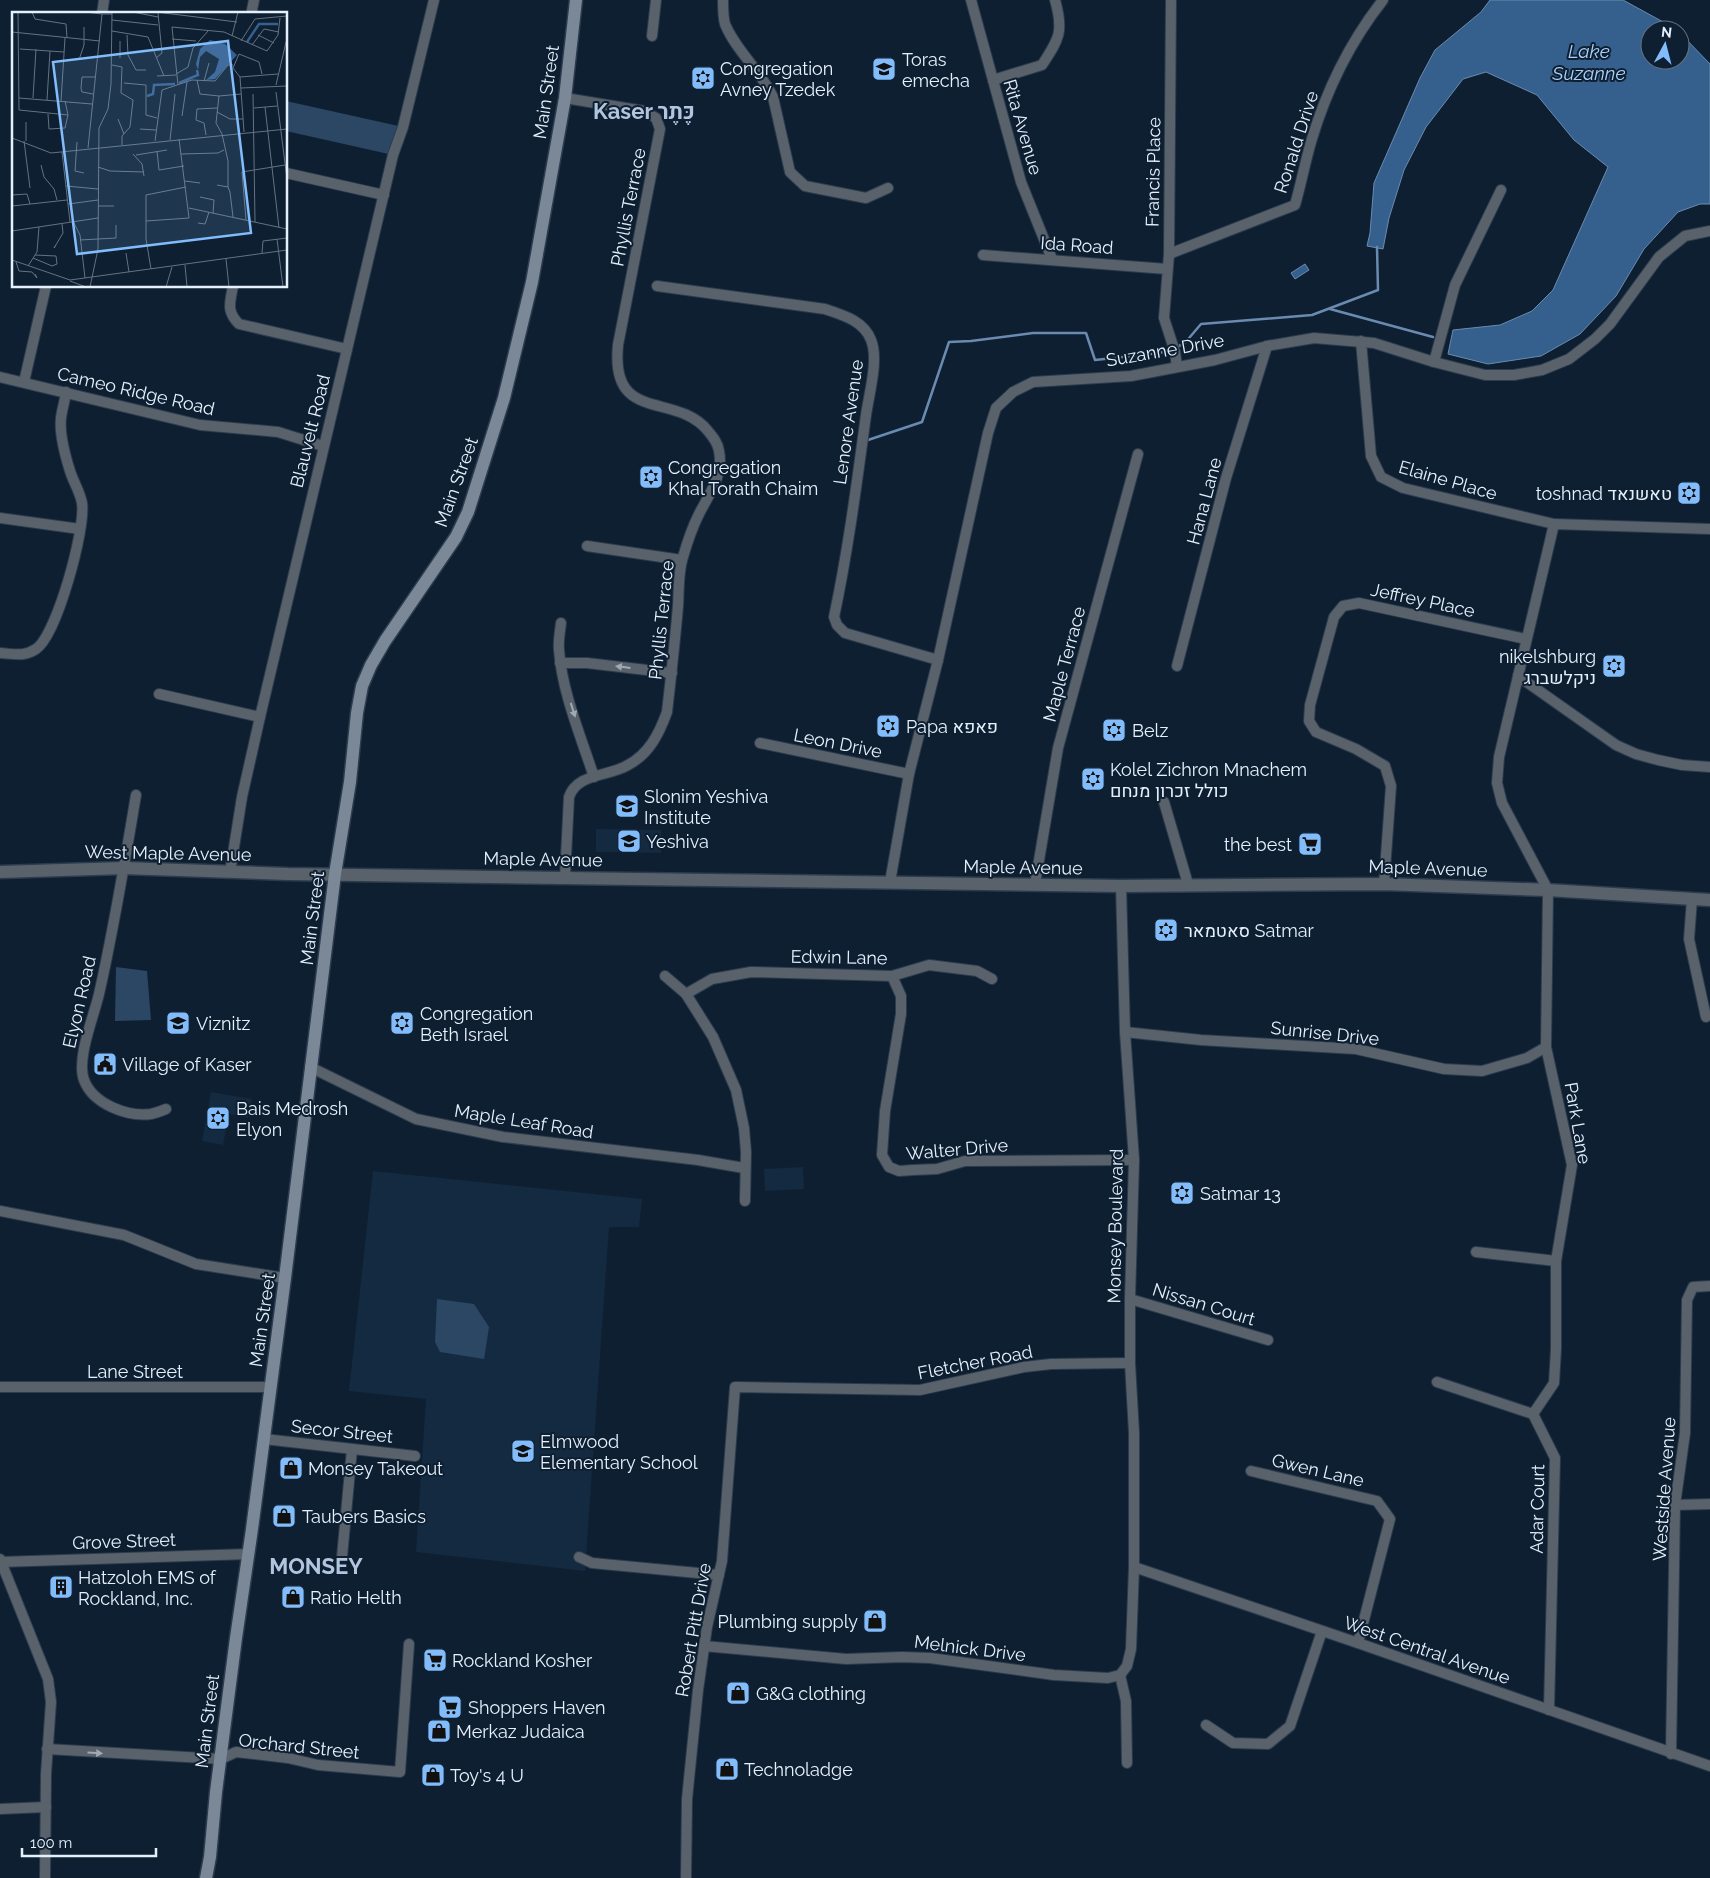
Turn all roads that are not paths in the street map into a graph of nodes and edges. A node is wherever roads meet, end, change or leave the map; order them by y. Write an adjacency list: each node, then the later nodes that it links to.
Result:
1 (434, 0): 15 (street, Blauvelt Road)
2 (576, 0): 11 (main road, Main Street)
3 (656, 0): 9 (street)
4 (723, 0): 13 (street)
5 (971, 0): 10 (street, Rita Avenue)
6 (1055, 0): 10 (street)
7 (1171, 0): 17 (street, Francis Place)
8 (1383, 0): 17 (street, Ronald Drive)
9 (652, 36)
10 (992, 80): 19 (street, Rita Avenue)
11 (565, 98): 39 (street, Phyllis Terrace); 59 (main road, Main Street)
12 (288, 173): 15 (street)
13 (888, 188)
14 (1502, 190): 27 (street)
15 (384, 195): 26 (street, Blauvelt Road)
16 (1710, 231): 27 (street, Suzanne Drive)
17 (1169, 254): 20 (street, Francis Place)
18 (983, 255): 19 (street, Ida Road)
19 (1052, 259): 20 (street, Ida Road)
20 (1167, 269): 28 (street, Francis Place)
21 (657, 286): 43 (street, Lenore Avenue)
22 (46, 288): 30 (street)
23 (233, 288): 26 (street)
24 (1361, 341): 25 (street, Suzanne Drive); 27 (street, Suzanne Drive); 35 (street, Elaine Place)
25 (1267, 346): 28 (street, Suzanne Drive); 45 (street, Hana Lane)
26 (347, 349): 32 (street, Blauvelt Road)
27 (1434, 362)
28 (1178, 367): 43 (street, Suzanne Drive)
29 (0, 377): 30 (street, Cameo Ridge Road)
30 (24, 382): 31 (street, Cameo Ridge Road)
31 (66, 392): 32 (street, Cameo Ridge Road); 37 (street)
32 (323, 446): 49 (street, Blauvelt Road)
33 (1138, 454): 62 (street, Maple Terrace)
34 (0, 518): 37 (street)
35 (1554, 524): 36 (street, Elaine Place); 41 (street)
36 (1710, 528)
37 (80, 529): 42 (street)
38 (587, 546): 39 (street)
39 (682, 560): 46 (street, Phyllis Terrace)
40 (561, 623): 44 (street)
41 (1526, 639): 47 (street); 64 (street, Jeffrey Place)
42 (0, 653)
43 (938, 660): 52 (street, Suzanne Drive)
44 (560, 663): 46 (street, one-way to 44); 53 (street, one-way to 53)
45 (1177, 666)
46 (672, 673): 53 (street, Phyllis Terrace)
47 (1518, 676): 51 (street); 66 (street)
48 (160, 694): 49 (street)
49 (260, 717): 58 (street, Blauvelt Road)
50 (760, 743): 52 (street, Leon Drive)
51 (1710, 766)
52 (909, 774): 61 (street, Suzanne Drive)
53 (594, 777): 60 (street, Phyllis Terrace)
54 (136, 795): 56 (street, Elyon Road)
55 (1164, 802): 63 (street)
56 (124, 868): 57 (street, West Maple Avenue); 58 (street, West Maple Avenue); 77 (street, Elyon Road)
57 (0, 872)
58 (230, 872): 59 (street, West Maple Avenue)
59 (334, 874): 60 (street, Maple Avenue); 76 (main road, Main Street)
60 (565, 877): 61 (street, Maple Avenue)
61 (890, 882): 62 (street, Maple Avenue)
62 (1035, 884): 65 (street, Maple Avenue)
63 (1188, 884): 64 (street, Maple Avenue); 65 (street, Maple Avenue)
64 (1384, 884): 66 (street, Maple Avenue)
65 (1121, 886): 74 (street, Monsey Boulevard)
66 (1548, 890): 67 (street, Maple Avenue); 75 (street, Park Lane)
67 (1692, 899): 68 (street, Maple Avenue); 73 (street)
68 (1710, 900)
69 (665, 976): 72 (street)
70 (892, 976): 71 (street, Edwin Lane); 72 (street, Edwin Lane); 78 (street, Walter Drive)
71 (992, 979)
72 (686, 994): 79 (street)
73 (1706, 1017)
74 (1125, 1032): 75 (street, Sunrise Drive); 78 (street, Monsey Boulevard)
75 (1546, 1047): 83 (street, Park Lane)
76 (310, 1067): 79 (street, Maple Leaf Road); 84 (main road, Main Street)
77 (166, 1109)
78 (1134, 1160): 86 (street, Monsey Boulevard)
79 (744, 1168): 80 (street)
80 (745, 1201)
81 (0, 1211): 84 (street)
82 (1476, 1252): 83 (street)
83 (1556, 1261): 93 (street, Park Lane)
84 (285, 1278): 91 (main road, Main Street)
85 (1710, 1286): 99 (street, Westside Avenue)
86 (1130, 1299): 87 (street, Nissan Court); 88 (street, Monsey Boulevard)
87 (1268, 1340)
88 (1130, 1362): 92 (street, Fletcher Road); 104 (street, Monsey Boulevard)
89 (1437, 1382): 93 (street)
90 (0, 1387): 91 (street, Lane Street)
91 (270, 1387): 94 (main road, Main Street)
92 (735, 1387): 105 (street, Robert Pitt Drive)
93 (1533, 1414): 111 (street, Adar Court)
94 (264, 1439): 95 (street, Secor Street); 100 (main road, Main Street)
95 (352, 1449): 96 (street, Secor Street); 101 (street)
96 (415, 1456)
97 (1252, 1471): 107 (street, Gwen Lane)
98 (1710, 1504): 99 (street)
99 (1675, 1505): 114 (street, Westside Avenue)
100 (249, 1554): 103 (street, Grove Street); 115 (main road, Main Street)
101 (342, 1557)
102 (579, 1557): 105 (street)
103 (0, 1561): 113 (street)
104 (1134, 1566): 106 (street, West Central Avenue); 110 (street)
105 (719, 1575): 109 (street, Robert Pitt Drive)
106 (1322, 1630): 107 (street, West Central Avenue); 112 (street)
107 (1358, 1643): 111 (street, West Central Avenue)
108 (409, 1644): 115 (street, Orchard Street)
109 (704, 1646): 110 (street, Melnick Drive); 122 (street, Robert Pitt Drive)
110 (1120, 1675): 116 (street)
111 (1548, 1710): 114 (street, West Central Avenue)
112 (1206, 1725)
113 (47, 1749): 115 (street, Orchard Street, one-way to 115); 118 (street)
114 (1671, 1754): 117 (street, West Central Avenue)
115 (221, 1759): 121 (main road, Main Street)
116 (1126, 1763)
117 (1710, 1766)
118 (46, 1807): 119 (street); 120 (street)
119 (0, 1809)
120 (45, 1878)
121 (206, 1878)
122 (686, 1878)

